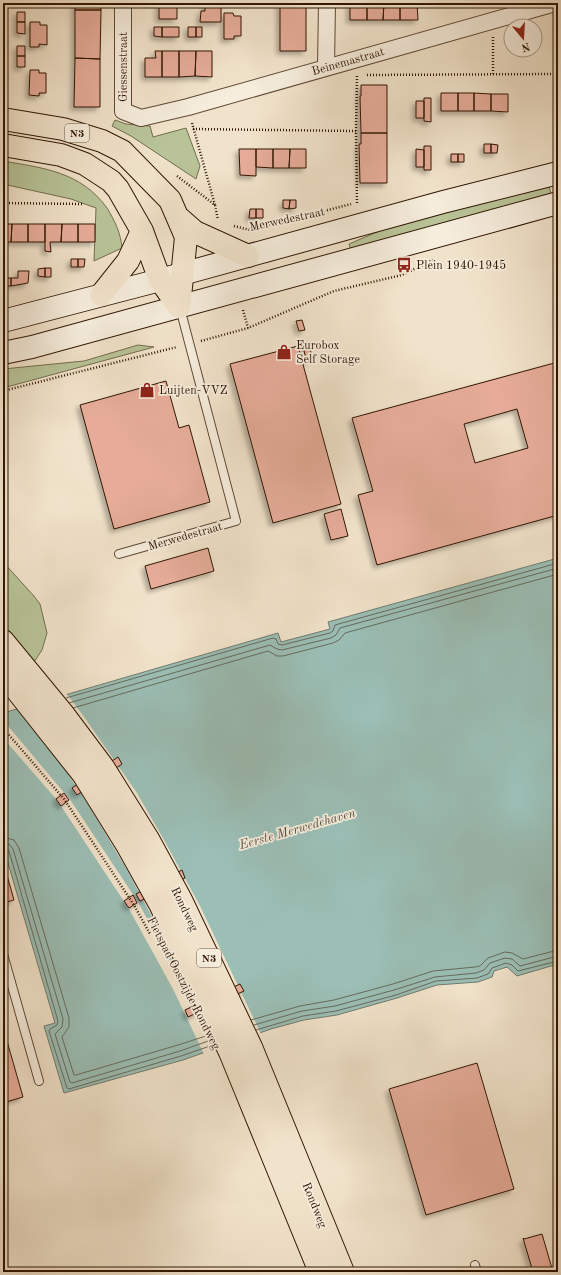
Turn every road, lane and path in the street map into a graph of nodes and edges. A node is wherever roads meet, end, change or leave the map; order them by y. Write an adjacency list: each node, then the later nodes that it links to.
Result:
1 (123, 3): 12 (street, Giessenstraat)
2 (326, 3): 7 (street)
3 (532, 6): 4 (street, Beinemastraat); 5 (street, Beinemastraat)
4 (556, 10): 8 (path)
5 (489, 22): 6 (street, Beinemastraat); 10 (path)
6 (354, 60): 7 (street, Beinemastraat); 9 (path)
7 (326, 67): 11 (street, Beinemastraat)
8 (556, 74): 10 (path, Beinemastraat); 17 (path)
9 (357, 75): 10 (path, Beinemastraat); 15 (path)
10 (493, 75)
11 (188, 107): 12 (street, Beinemastraat); 14 (path)
12 (141, 118)
13 (3, 119): 26 (main road, N3)
14 (193, 129): 15 (path); 24 (path)
15 (356, 131): 21 (path)
16 (3, 145): 28 (main road, N3)
17 (558, 148)
18 (558, 173): 29 (main road, Merwedestraat)
19 (364, 201): 21 (path, Merwedestraat)
20 (3, 203): 23 (path)
21 (357, 203): 27 (path, Merwedestraat)
22 (558, 203): 34 (main road)
23 (83, 204)
24 (215, 205)
25 (219, 222): 26 (path)
26 (185, 224): 29 (main road); 31 (main road, N3)
27 (227, 224)
28 (142, 231): 32 (main road, N3); 33 (main road)
29 (248, 256): 31 (main road, Merwedestraat)
30 (435, 259): 36 (path)
31 (183, 273): 32 (main road, Merwedestraat); 34 (main road)
32 (160, 280): 33 (main road, Merwedestraat); 34 (main road)
33 (101, 295): 35 (main road, Merwedestraat)
34 (179, 307): 36 (lane, Merwedestraat); 37 (main road)
35 (3, 321)
36 (189, 344): 38 (path); 39 (lane, Merwedestraat)
37 (3, 353)
38 (3, 392)
39 (119, 554)
40 (3, 641): 41 (main road, Rondweg / N3)
41 (14, 675): 46 (main road, Rondweg / N3); 47 (main road, Rondweg / N3)
42 (3, 728): 43 (path, Fietspad Oostzijde Rondweg)
43 (152, 938)
44 (3, 954): 45 (lane)
45 (39, 1081)
46 (320, 1272)
47 (343, 1272)

